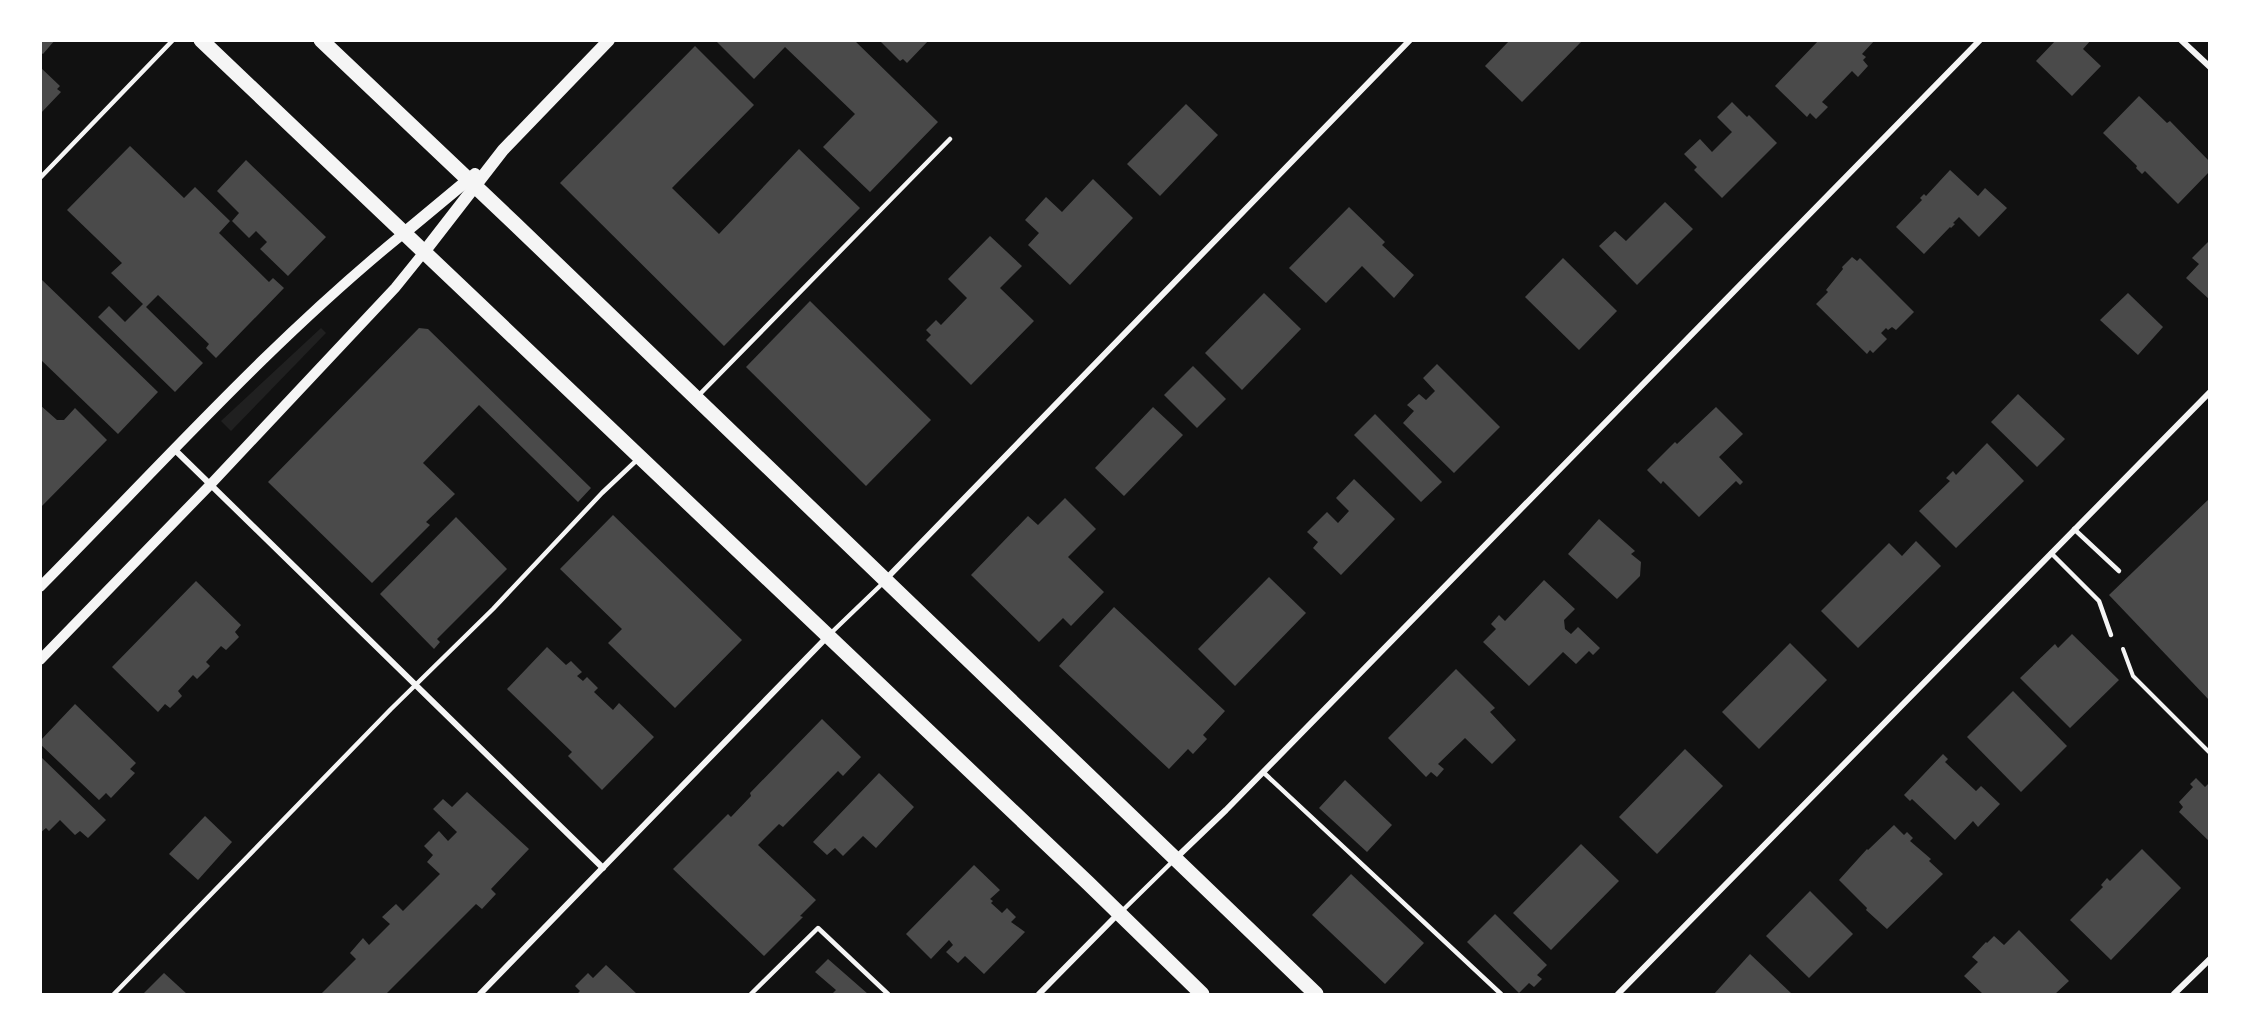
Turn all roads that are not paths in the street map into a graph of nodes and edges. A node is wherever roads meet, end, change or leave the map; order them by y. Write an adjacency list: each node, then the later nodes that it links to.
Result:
1 (173, 40): 10 (lane)
2 (201, 40): 12 (main road)
3 (321, 40): 11 (main road)
4 (609, 40): 11 (main road)
5 (1410, 40): 22 (street)
6 (1980, 40): 28 (street)
7 (2181, 40): 8 (street)
8 (2210, 67)
9 (950, 139): 15 (lane)
10 (40, 178)
11 (472, 183): 12 (main road); 13 (main road); 15 (main road)
12 (404, 233): 13 (main road); 16 (street)
13 (424, 252): 17 (main road); 18 (street)
14 (2210, 392): 19 (street)
15 (696, 398): 22 (main road)
16 (174, 450): 18 (street); 23 (street)
17 (640, 457): 25 (main road); 27 (lane)
18 (210, 485): 26 (street); 27 (street)
19 (2074, 529): 20 (street); 21 (lane)
20 (2051, 553): 24 (lane); 41 (street)
21 (2119, 571)
22 (885, 581): 25 (lane); 29 (main road)
23 (40, 587)
24 (2111, 635)
25 (828, 636): 30 (street); 31 (main road)
26 (40, 660)
27 (416, 686): 30 (street); 33 (lane)
28 (1263, 772): 29 (street); 40 (lane)
29 (1175, 859): 31 (lane); 39 (main road)
30 (603, 868): 34 (street)
31 (1119, 914): 37 (street); 38 (main road)
32 (2210, 959): 42 (street)
33 (114, 994)
34 (480, 994)
35 (751, 994): 36 (lane)
36 (888, 994)
37 (1039, 994)
38 (1202, 994)
39 (1316, 994)
40 (1501, 994)
41 (1618, 994)
42 (2174, 994)

